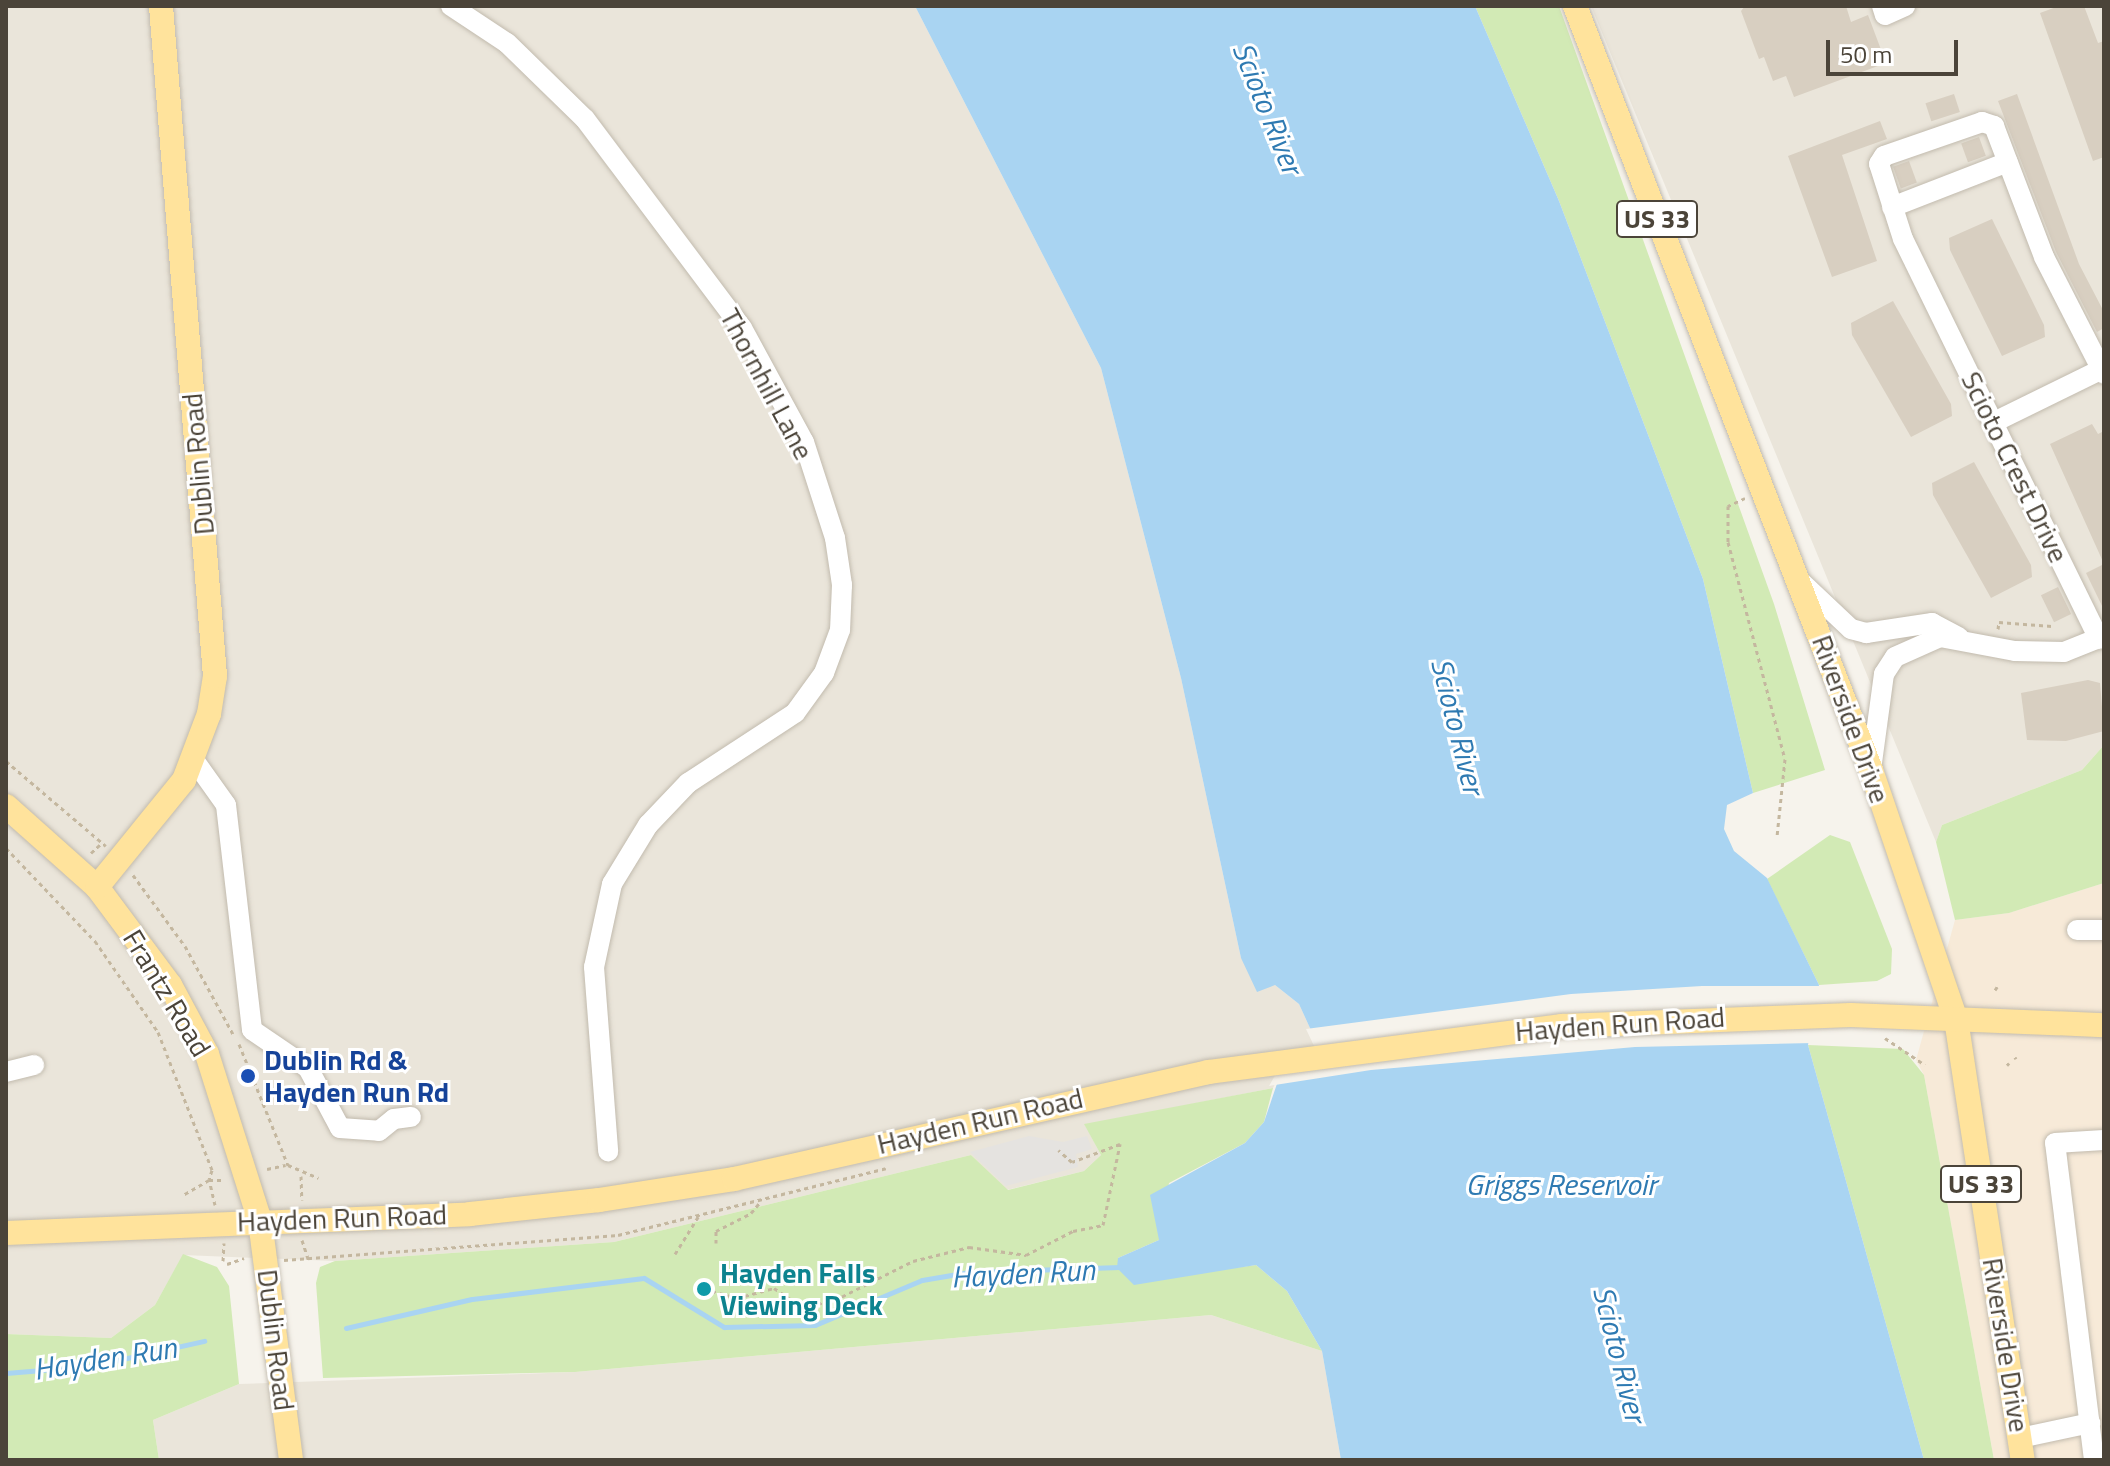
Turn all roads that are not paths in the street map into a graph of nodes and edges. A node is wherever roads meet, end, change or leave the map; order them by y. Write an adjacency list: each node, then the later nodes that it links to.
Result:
1 (161, 6): 13 (main road, Dublin Road)
2 (451, 6): 25 (street, Thornhill Lane)
3 (1575, 6): 10 (main road, Riverside Drive / US 33)
4 (1882, 6): 5 (street)
5 (1905, 6)
6 (2008, 162): 7 (street); 7 (street, Scioto Crest Drive); 8 (street)
7 (1892, 207): 9 (street, Scioto Crest Drive)
8 (2103, 371): 9 (street)
9 (1994, 422): 12 (street, Scioto Crest Drive)
10 (1799, 580): 11 (street, Scioto Crest Drive); 14 (main road, Riverside Drive / US 33)
11 (1958, 637): 12 (street, Scioto Crest Drive); 14 (street, Scioto Crest Drive)
12 (2101, 638)
13 (194, 760): 16 (main road, Dublin Road); 23 (street)
14 (1871, 770): 19 (main road, Riverside Drive / US 33)
15 (6, 806): 16 (main road, Frantz Road)
16 (97, 887): 26 (main road, Frantz Road)
17 (2077, 930): 18 (street)
18 (2104, 930)
19 (1956, 1019): 20 (main road, Hayden Run Road); 26 (main road, Hayden Run Road); 29 (main road, Riverside Drive / US 33)
20 (2104, 1025)
21 (34, 1065): 22 (street)
22 (6, 1072)
23 (411, 1117)
24 (2104, 1140): 28 (street)
25 (608, 1151)
26 (260, 1221): 27 (main road, Hayden Run Road); 30 (main road, Dublin Road)
27 (6, 1233)
28 (2090, 1423): 29 (street); 31 (street)
29 (2021, 1449)
30 (291, 1460)
31 (2094, 1460)

